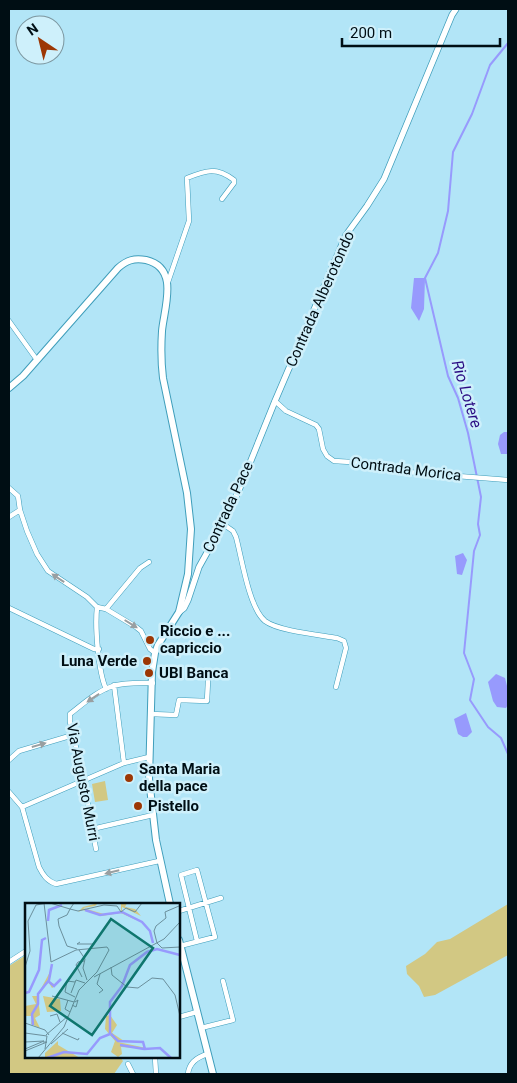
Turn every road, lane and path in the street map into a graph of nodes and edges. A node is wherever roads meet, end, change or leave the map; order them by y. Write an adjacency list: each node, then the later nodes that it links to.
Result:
1 (456, 9): 7 (street, Contrada Alberotondo)
2 (222, 199): 3 (street)
3 (168, 284): 5 (main road); 17 (main road)
4 (9, 320): 5 (street)
5 (37, 360): 6 (main road)
6 (9, 388)
7 (275, 401): 8 (street, Contrada Morica); 12 (street, Contrada Pace)
8 (508, 480)
9 (9, 488): 10 (street)
10 (20, 510): 11 (street); 14 (street, one-way to 10)
11 (9, 518)
12 (223, 524): 17 (street, Contrada Pace); 23 (street)
13 (149, 562): 16 (street)
14 (97, 607): 16 (street); 18 (street)
15 (9, 608): 18 (street)
16 (106, 609): 19 (street, one-way to 19)
17 (179, 612): 19 (main road)
18 (98, 649): 24 (street)
19 (155, 653): 21 (main road)
20 (208, 681): 25 (street)
21 (153, 683): 22 (street); 25 (main road)
22 (114, 685): 24 (street); 29 (street)
23 (336, 687)
24 (106, 689): 26 (street, Via Augusto Murri, one-way to 26)
25 (151, 714): 27 (main road)
26 (73, 735): 28 (street, one-way to 26); 30 (street, Via Augusto Murri)
27 (149, 757): 29 (street); 33 (main road)
28 (9, 760)
29 (124, 763): 30 (street)
30 (83, 780): 32 (street); 34 (street, Via Augusto Murri)
31 (9, 792): 32 (street)
32 (22, 807): 36 (street, one-way to 32)
33 (152, 815): 34 (street); 36 (main road)
34 (92, 829): 35 (street, Via Augusto Murri)
35 (96, 849)
36 (159, 862): 38 (main road)
37 (221, 898): 39 (street)
38 (170, 903)
39 (206, 903): 40 (street); 40 (street); 42 (street)
40 (189, 908): 41 (street); 42 (street)
41 (180, 911)
42 (198, 941): 43 (street)
43 (180, 943): 47 (main road)
44 (25, 952): 45 (street)
45 (9, 962)
46 (223, 981): 49 (street)
47 (197, 1012): 48 (street); 49 (main road)
48 (180, 1017)
49 (201, 1028): 50 (main road)
50 (208, 1054): 55 (street); 56 (main road)
51 (155, 1058): 54 (street)
52 (128, 1064): 53 (street)
53 (133, 1074)
54 (156, 1074)
55 (188, 1074)
56 (213, 1074)

